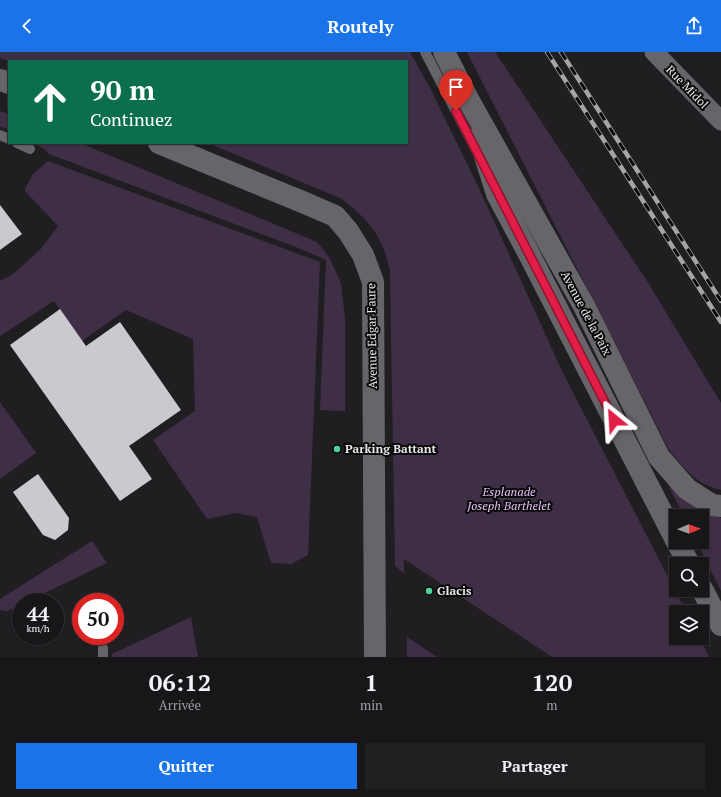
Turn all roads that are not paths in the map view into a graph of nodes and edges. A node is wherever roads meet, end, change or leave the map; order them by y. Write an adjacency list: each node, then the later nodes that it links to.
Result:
1 (425, 52): 9 (lane)
2 (444, 52): 4 (main road, Avenue de la Paix)
3 (654, 52): 5 (street, Rue Midol)
4 (469, 102): 9 (main road, Avenue de la Paix); 10 (main road, Avenue de la Paix)
5 (721, 121)
6 (19, 144): 8 (lane)
7 (161, 144): 14 (main road, Avenue Edgar Faure)
8 (30, 149)
9 (494, 188): 11 (main road, Avenue de la Paix)
10 (721, 506)
11 (669, 526)
12 (706, 597): 13 (main road)
13 (721, 625)
14 (375, 657)

